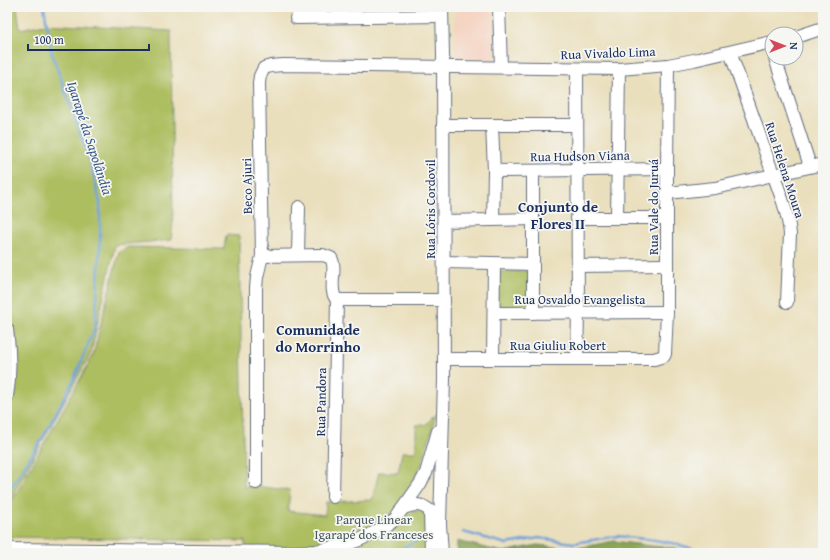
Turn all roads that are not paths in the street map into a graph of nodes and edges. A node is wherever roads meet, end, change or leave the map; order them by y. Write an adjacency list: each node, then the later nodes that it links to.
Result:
1 (499, 7): 11 (street)
2 (442, 12): 3 (street); 10 (street, Rua Lóris Cordovil)
3 (296, 18)
4 (823, 28): 5 (street)
5 (804, 34)
6 (764, 45): 7 (street, Rua Vivaldo Lima)
7 (730, 52): 8 (street, Rua Vivaldo Lima); 24 (street, Rua Helena Moura)
8 (668, 65): 12 (street, Rua Vivaldo Lima); 19 (street, Rua Vale do Juruá)
9 (778, 66): 18 (street)
10 (443, 67): 11 (street, Rua Vivaldo Lima); 15 (street, Rua Lóris Cordovil); 34 (street, Beco Ajuri)
11 (501, 67): 13 (street, Rua Vivaldo Lima)
12 (619, 68): 13 (street, Rua Vivaldo Lima); 21 (street)
13 (576, 69): 14 (street)
14 (576, 124): 16 (street); 20 (street)
15 (443, 125): 16 (street); 32 (street, Rua Lóris Cordovil)
16 (492, 126): 22 (street)
17 (823, 164): 18 (street)
18 (810, 166): 24 (street)
19 (667, 169): 21 (street, Rua Hudson Viana); 25 (street, Rua Vale do Juruá)
20 (577, 170): 21 (street, Rua Hudson Viana); 23 (street, Rua Hudson Viana); 27 (street)
21 (617, 170): 28 (street)
22 (494, 171): 23 (street, Rua Hudson Viana); 31 (street)
23 (533, 171): 30 (street)
24 (774, 175): 25 (street); 42 (street, Rua Helena Moura)
25 (667, 193): 29 (street, Rua Vale do Juruá)
26 (299, 207): 33 (street)
27 (577, 218): 28 (street); 39 (street)
28 (617, 218): 29 (street)
29 (666, 218): 38 (street, Rua Vale do Juruá)
30 (533, 219): 31 (street); 37 (street)
31 (493, 220): 32 (street)
32 (444, 221): 35 (street, Rua Lóris Cordovil)
33 (298, 255): 34 (street, Rua Pandora); 40 (street, Rua Pandora)
34 (262, 256): 54 (street, Beco Ajuri)
35 (444, 262): 36 (street); 41 (street, Rua Lóris Cordovil)
36 (494, 264): 37 (street); 46 (street)
37 (533, 264): 44 (street)
38 (666, 265): 39 (street); 43 (street, Rua Vale do Juruá)
39 (577, 266): 45 (street)
40 (337, 300): 41 (street); 55 (street, Rua Pandora)
41 (444, 300): 49 (street, Rua Lóris Cordovil)
42 (787, 302)
43 (667, 312): 45 (street, Rua Osvaldo Evangelista); 48 (street, Rua Vale do Juruá)
44 (534, 313): 45 (street, Rua Osvaldo Evangelista); 46 (street, Rua Osvaldo Evangelista)
45 (578, 313): 51 (street)
46 (494, 314): 50 (street)
47 (8, 336): 52 (street)
48 (665, 348): 51 (street, Rua Giuliu Robert)
49 (444, 359): 50 (street, Rua Giuliu Robert); 53 (street, Rua Lóris Cordovil)
50 (493, 359): 51 (street, Rua Giuliu Robert)
51 (577, 359)
52 (7, 396)
53 (443, 411): 56 (street); 58 (street)
54 (256, 483)
55 (333, 497)
56 (403, 508): 57 (street); 59 (street)
57 (430, 510): 58 (street); 60 (street)
58 (440, 524): 60 (street)
59 (7, 549)
60 (436, 552)

